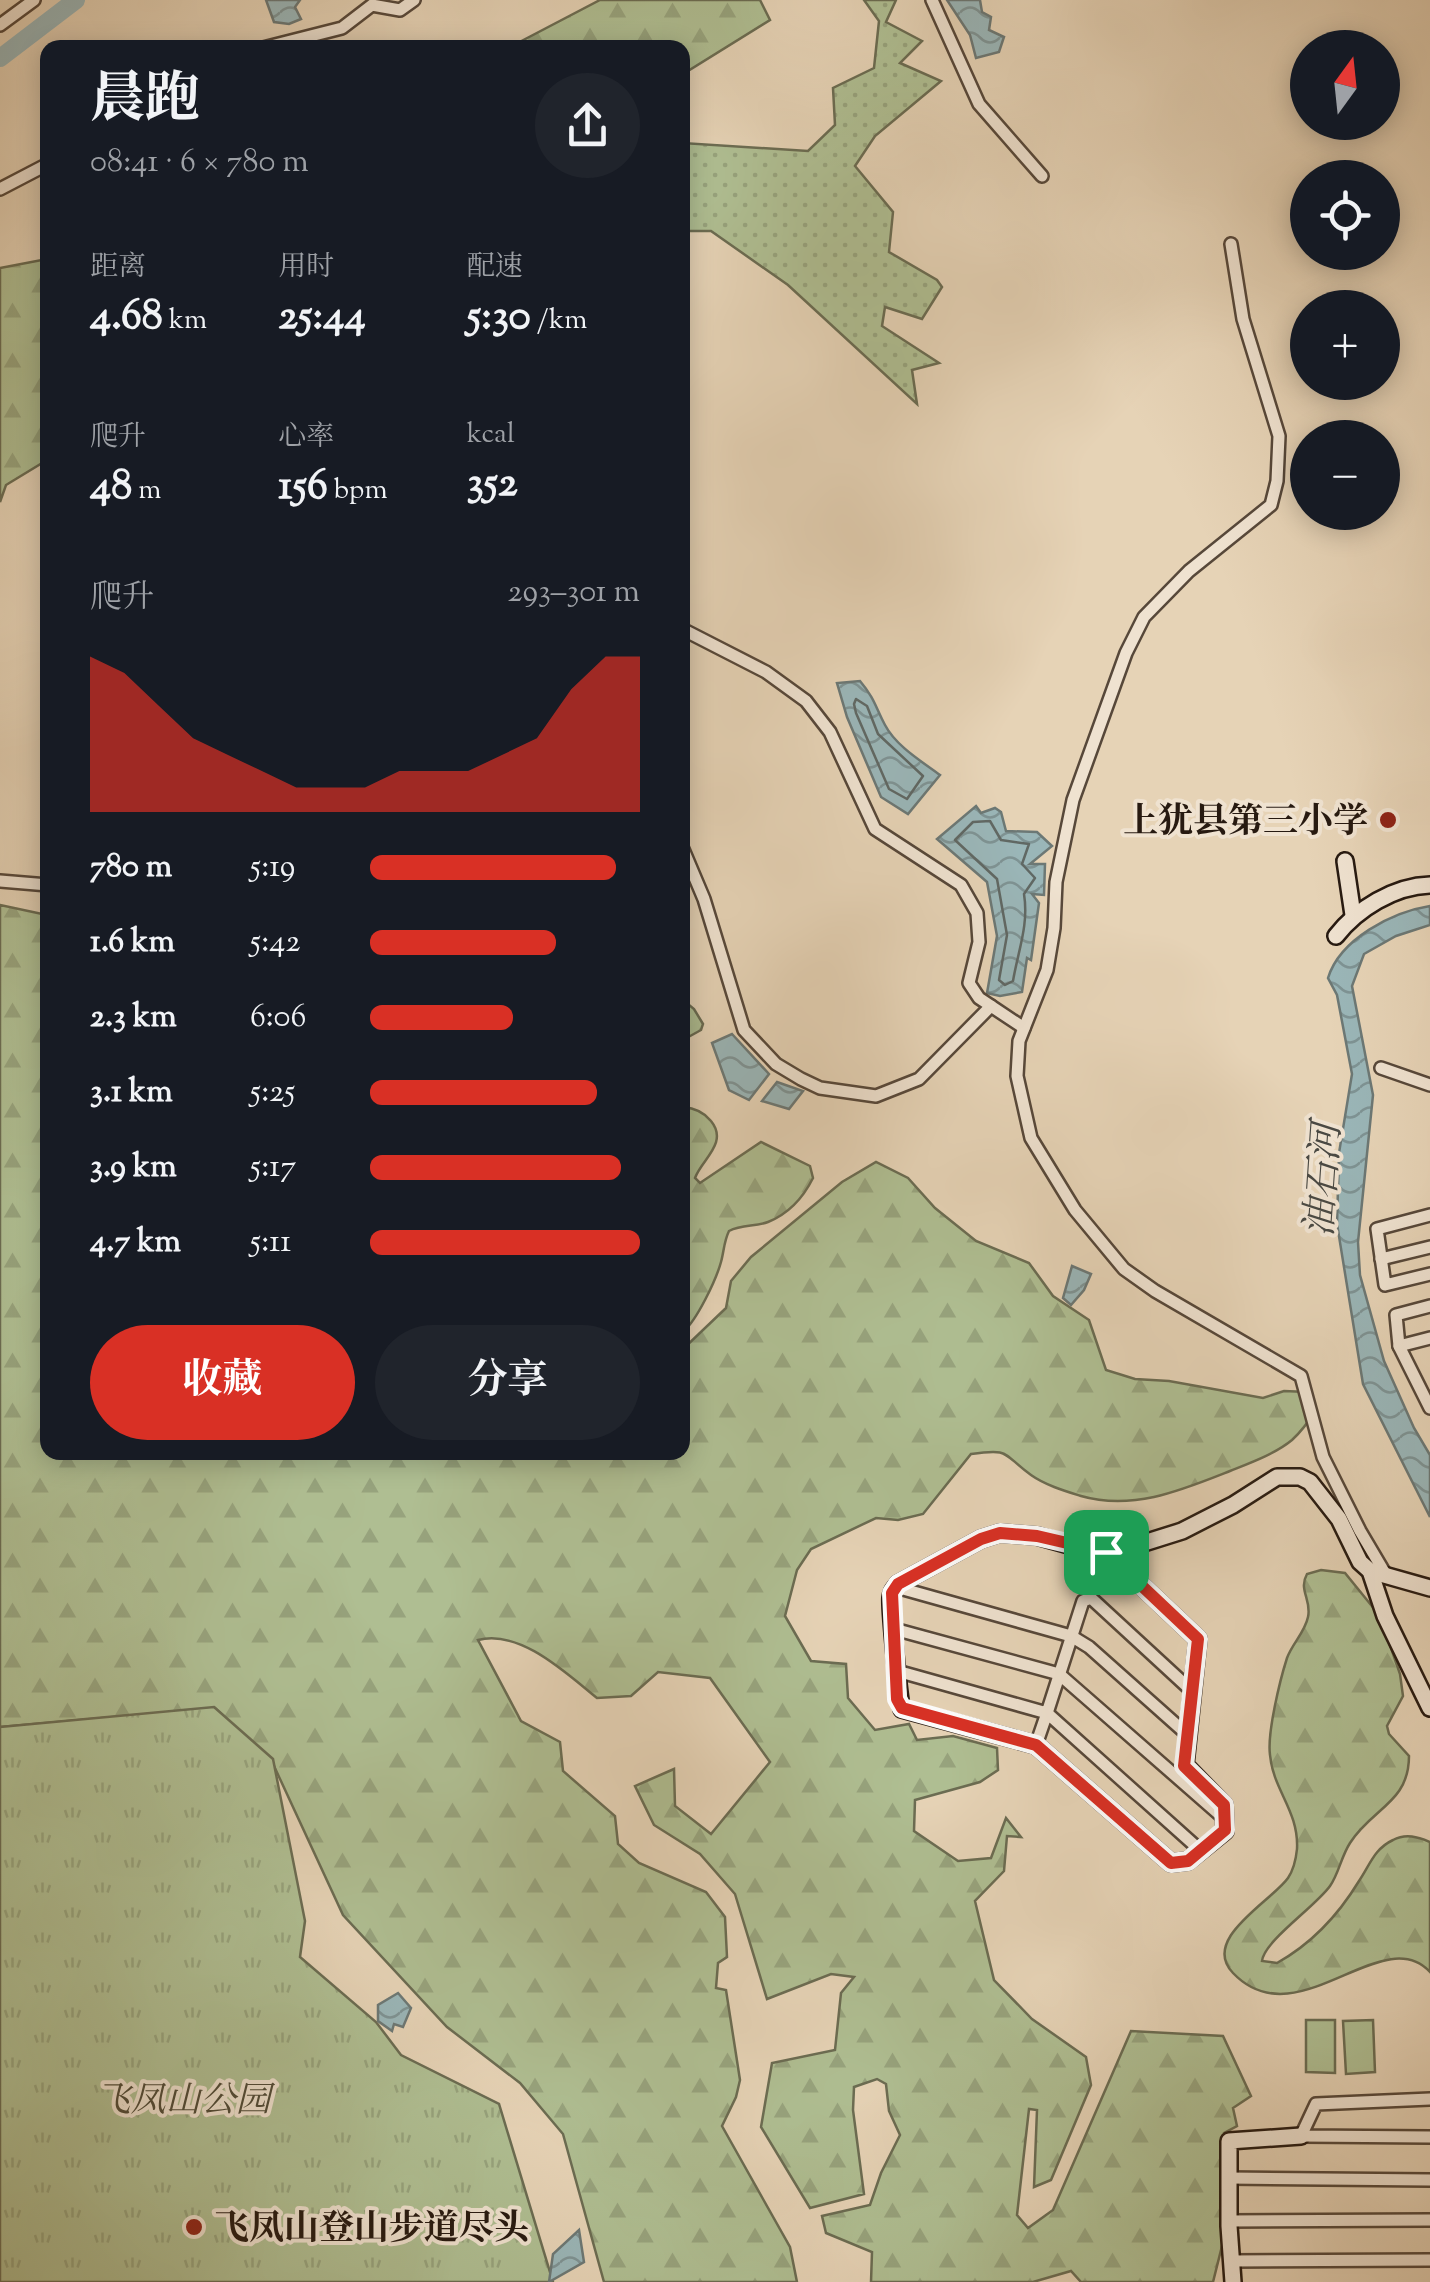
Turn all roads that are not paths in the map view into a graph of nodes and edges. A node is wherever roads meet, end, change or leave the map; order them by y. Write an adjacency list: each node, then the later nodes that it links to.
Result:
1 (34, 0): 4 (street)
2 (414, 0): 5 (street)
3 (932, 0): 7 (street)
4 (0, 25)
5 (295, 40)
6 (40, 168): 8 (street)
7 (1042, 176)
8 (0, 189)
9 (1231, 244): 19 (street)
10 (690, 633): 18 (street)
11 (1345, 861): 16 (street)
12 (690, 866): 18 (street)
13 (0, 882): 14 (street)
14 (40, 884)
15 (1430, 885): 16 (street)
16 (1353, 915): 17 (street)
17 (1336, 936)
18 (990, 1006): 19 (street)
19 (1024, 1028): 31 (street)
20 (1380, 1068): 21 (street)
21 (1430, 1085)
22 (1430, 1215): 24 (street)
23 (1430, 1247): 24 (street)
24 (1381, 1259): 25 (street)
25 (1430, 1274)
26 (1430, 1306): 28 (street)
27 (1430, 1338): 28 (street)
28 (1399, 1346): 29 (street)
29 (1430, 1408)
30 (1106, 1552): 31 (street); 32 (street); 38 (street)
31 (1378, 1573): 33 (street); 39 (street)
32 (896, 1588): 34 (street); 35 (street)
33 (1430, 1588)
34 (894, 1630): 36 (street); 37 (street)
35 (1071, 1636): 37 (street); 38 (street); 41 (street)
36 (897, 1671): 40 (street); 42 (street)
37 (1059, 1674): 40 (street); 43 (street)
38 (1193, 1692): 41 (street)
39 (1430, 1708)
40 (1047, 1713): 42 (street); 44 (street)
41 (1189, 1736): 43 (street)
42 (1036, 1745): 44 (street)
43 (1226, 1820): 44 (street)
44 (1201, 1852)
45 (1430, 2099): 46 (street)
46 (1301, 2136): 47 (street); 48 (street)
47 (1430, 2138)
48 (1229, 2178): 49 (street); 51 (street)
49 (1430, 2180)
50 (1430, 2220): 51 (street)
51 (1229, 2221): 53 (street)
52 (1430, 2260): 53 (street)
53 (1232, 2262): 54 (street)
54 (1234, 2282)

